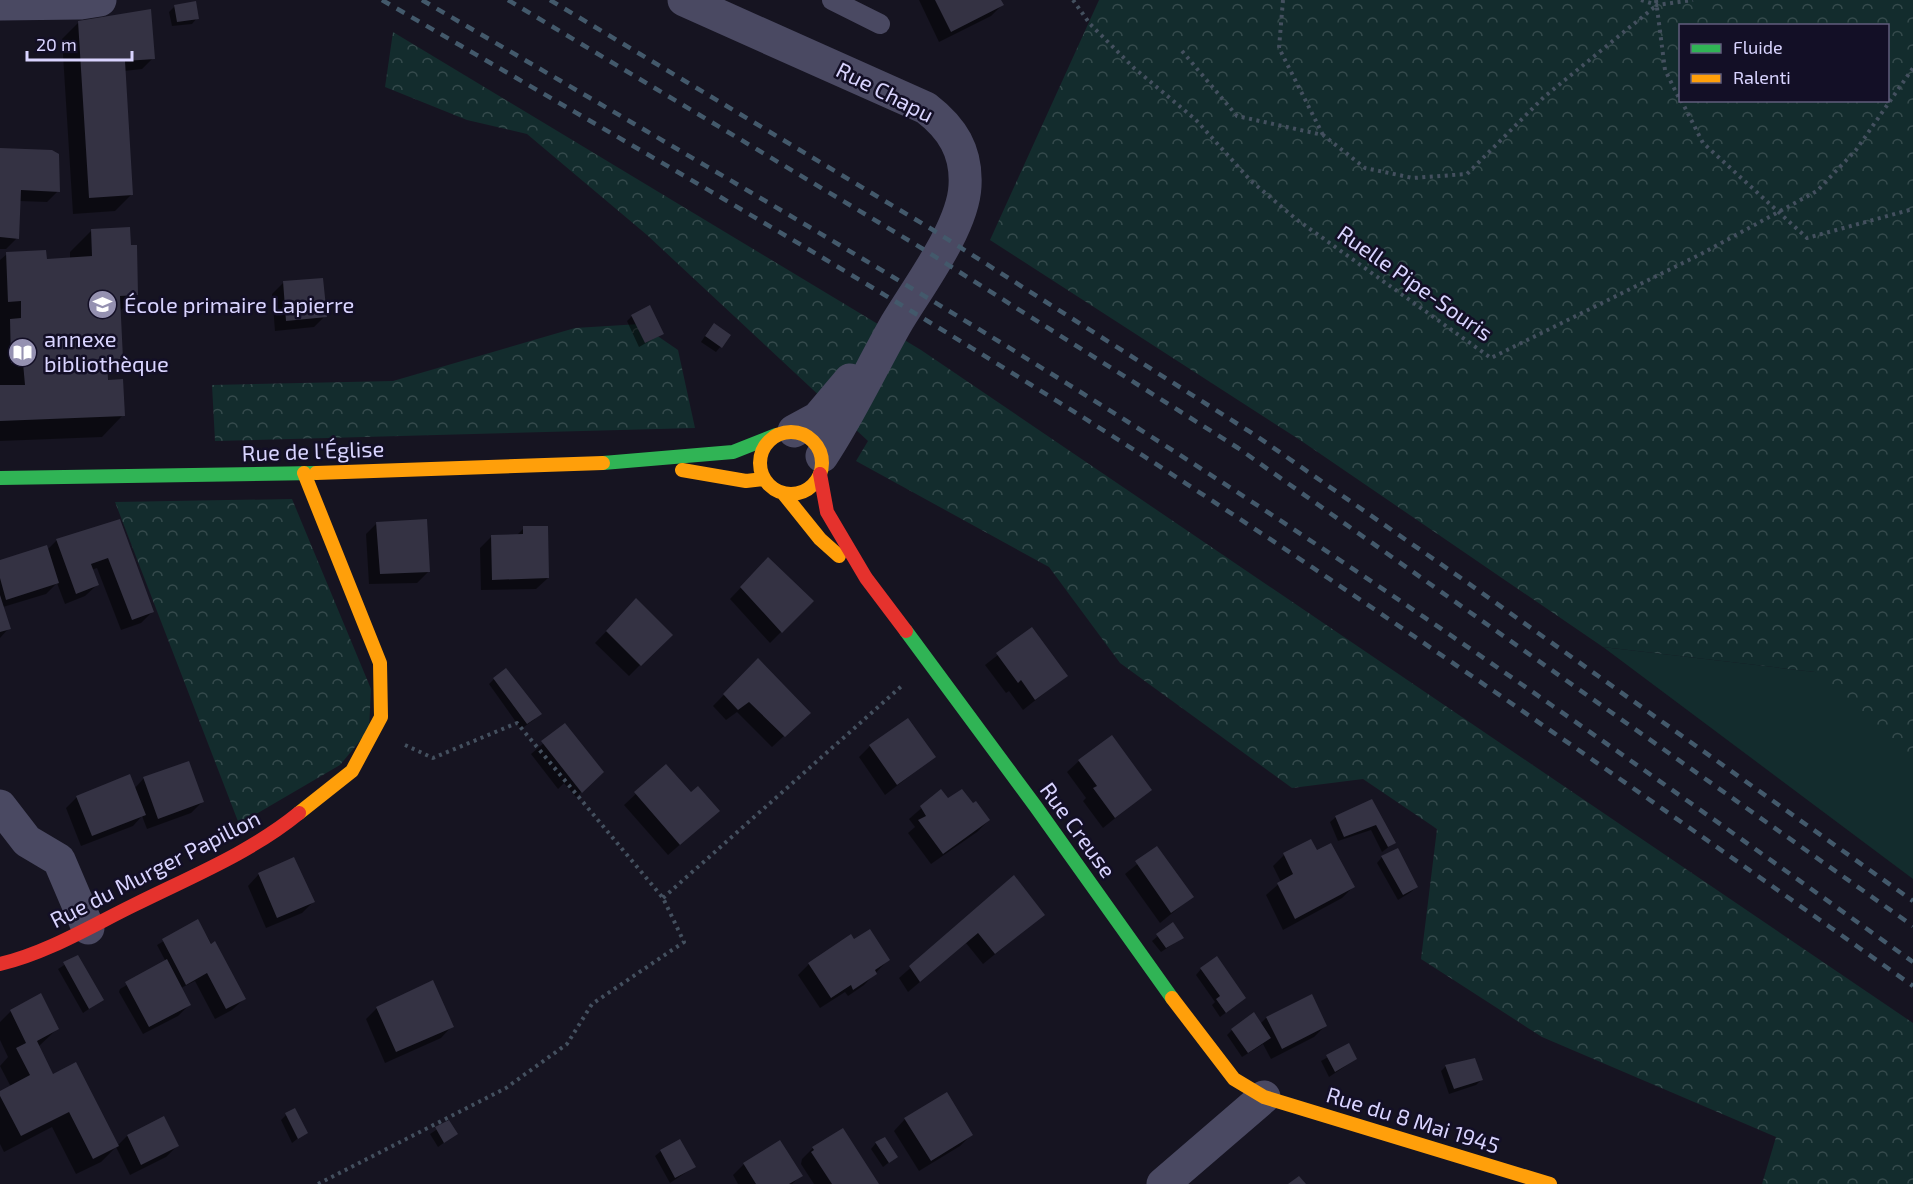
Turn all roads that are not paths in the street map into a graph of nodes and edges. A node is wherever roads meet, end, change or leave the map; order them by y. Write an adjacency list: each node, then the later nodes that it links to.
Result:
1 (100, 0): 4 (street)
2 (684, 0): 6 (street, Rue Chapu)
3 (832, 0): 5 (lane)
4 (0, 4)
5 (880, 24)
6 (895, 326): 7 (street, Rue Chapu); 9 (street, Rue Chapu)
7 (785, 433): 8 (street, Rue de l'Église); 9 (street); 12 (street)
8 (627, 462): 10 (street, Rue de l'Église); 12 (street, Rue de l'Église)
9 (821, 465): 13 (street); 14 (street, Rue Creuse)
10 (304, 473): 11 (street, Rue de l'Église); 16 (street, Rue du Murger Papillon)
11 (0, 478)
12 (764, 479): 13 (street)
13 (783, 493): 14 (street, Rue Creuse)
14 (866, 578): 18 (street, Rue Creuse)
15 (0, 806): 16 (street)
16 (88, 928): 17 (street, Rue du Murger Papillon)
17 (0, 964)
18 (1264, 1097): 19 (street); 20 (street, Rue du 8 Mai 1945)
19 (1163, 1184)
20 (1550, 1184)

